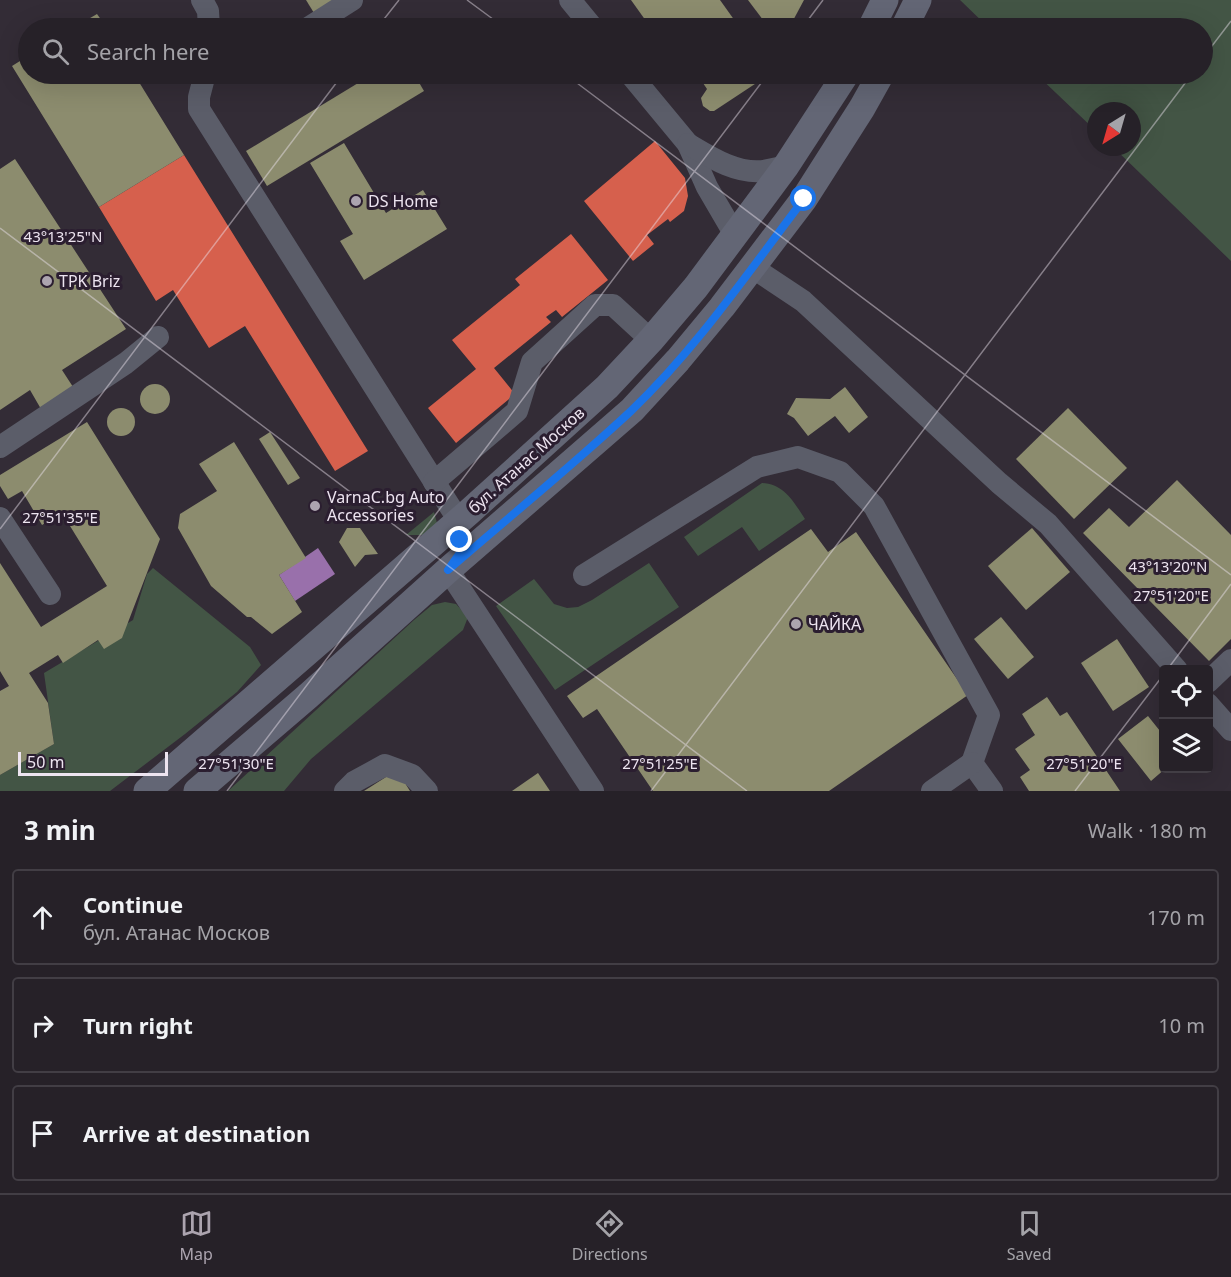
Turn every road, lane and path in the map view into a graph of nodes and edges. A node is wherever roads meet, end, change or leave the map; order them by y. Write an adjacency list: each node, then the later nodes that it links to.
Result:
1 (202, 0): 5 (lane)
2 (352, 0): 6 (lane)
3 (570, 0): 7 (lane)
4 (918, 0): 8 (main road)
5 (208, 18)
6 (324, 18)
7 (585, 18)
8 (909, 18)
9 (203, 84): 20 (lane)
10 (638, 84): 13 (lane)
11 (839, 84): 14 (main road, бул. Атанас Москов)
12 (875, 84): 16 (main road, бул. Атанас Москов)
13 (688, 144): 14 (lane); 15 (lane)
14 (786, 166): 15 (main road, бул. Атанас Москов)
15 (735, 235): 18 (main road, бул. Атанас Москов)
16 (752, 267): 24 (main road, бул. Атанас Москов); 28 (lane)
17 (158, 337): 19 (lane)
18 (651, 340): 20 (lane); 22 (main road, бул. Атанас Москов)
19 (0, 447)
20 (434, 482): 22 (lane)
21 (0, 518): 26 (lane)
22 (459, 521): 23 (main road, бул. Атанас Москов)
23 (436, 540): 24 (main road); 33 (main road, бул. Атанас Москов)
24 (448, 570): 34 (main road, бул. Атанас Москов); 37 (lane)
25 (584, 574): 32 (lane)
26 (50, 594)
27 (1231, 660): 29 (lane)
28 (1174, 665)
29 (1213, 678)
30 (1213, 709): 31 (lane)
31 (1231, 730)
32 (972, 763): 38 (lane); 39 (lane)
33 (147, 791)
34 (197, 791)
35 (345, 791): 36 (lane)
36 (427, 791)
37 (593, 791)
38 (932, 791)
39 (992, 791)

